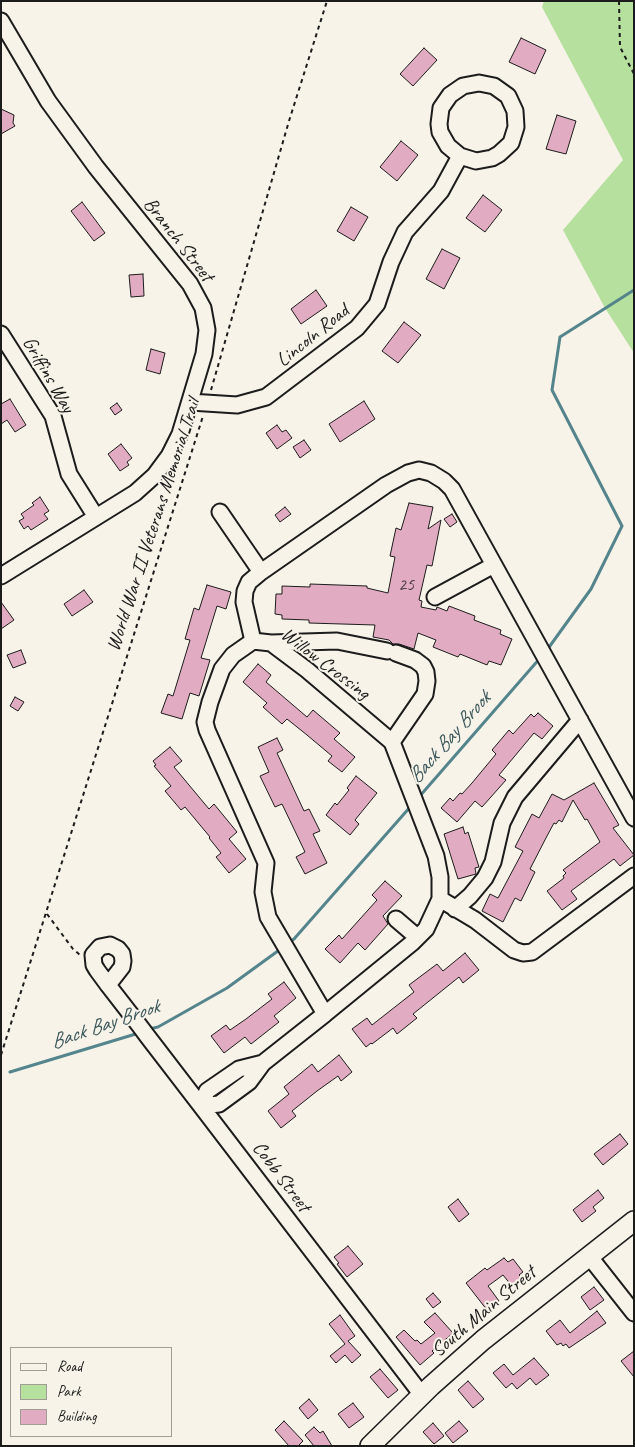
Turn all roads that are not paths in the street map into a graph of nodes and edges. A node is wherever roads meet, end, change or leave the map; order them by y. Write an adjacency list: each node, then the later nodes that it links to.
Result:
1 (1, 21): 4 (street, Branch Street)
2 (460, 156): 2 (street); 4 (street, Lincoln Road)
3 (1, 334): 6 (street, Griffins Way)
4 (190, 402): 6 (street, Branch Street)
5 (220, 512): 8 (street)
6 (96, 517): 9 (street, Branch Street)
7 (494, 565): 8 (street); 10 (street); 13 (street)
8 (261, 572): 11 (street)
9 (1, 576)
10 (436, 597)
11 (253, 641): 12 (street, Willow Crossing); 22 (street, Willow Crossing)
12 (271, 643): 14 (street, Willow Crossing); 14 (street)
13 (580, 720): 15 (street); 18 (street)
14 (392, 742): 17 (street, Willow Crossing)
15 (634, 818)
16 (634, 876): 18 (street)
17 (440, 899): 18 (street); 20 (street, Willow Crossing)
18 (455, 908)
19 (396, 919): 20 (street)
20 (417, 937): 22 (street, Willow Crossing)
21 (108, 985): 21 (street, Cobb Street); 23 (street, Cobb Street)
22 (325, 1014): 23 (street, Willow Crossing)
23 (201, 1106): 27 (street, Cobb Street)
24 (634, 1221): 25 (main road, South Main Street)
25 (589, 1256): 26 (street); 27 (main road, South Main Street)
26 (634, 1313)
27 (422, 1395): 28 (main road, South Main Street)
28 (370, 1446)

